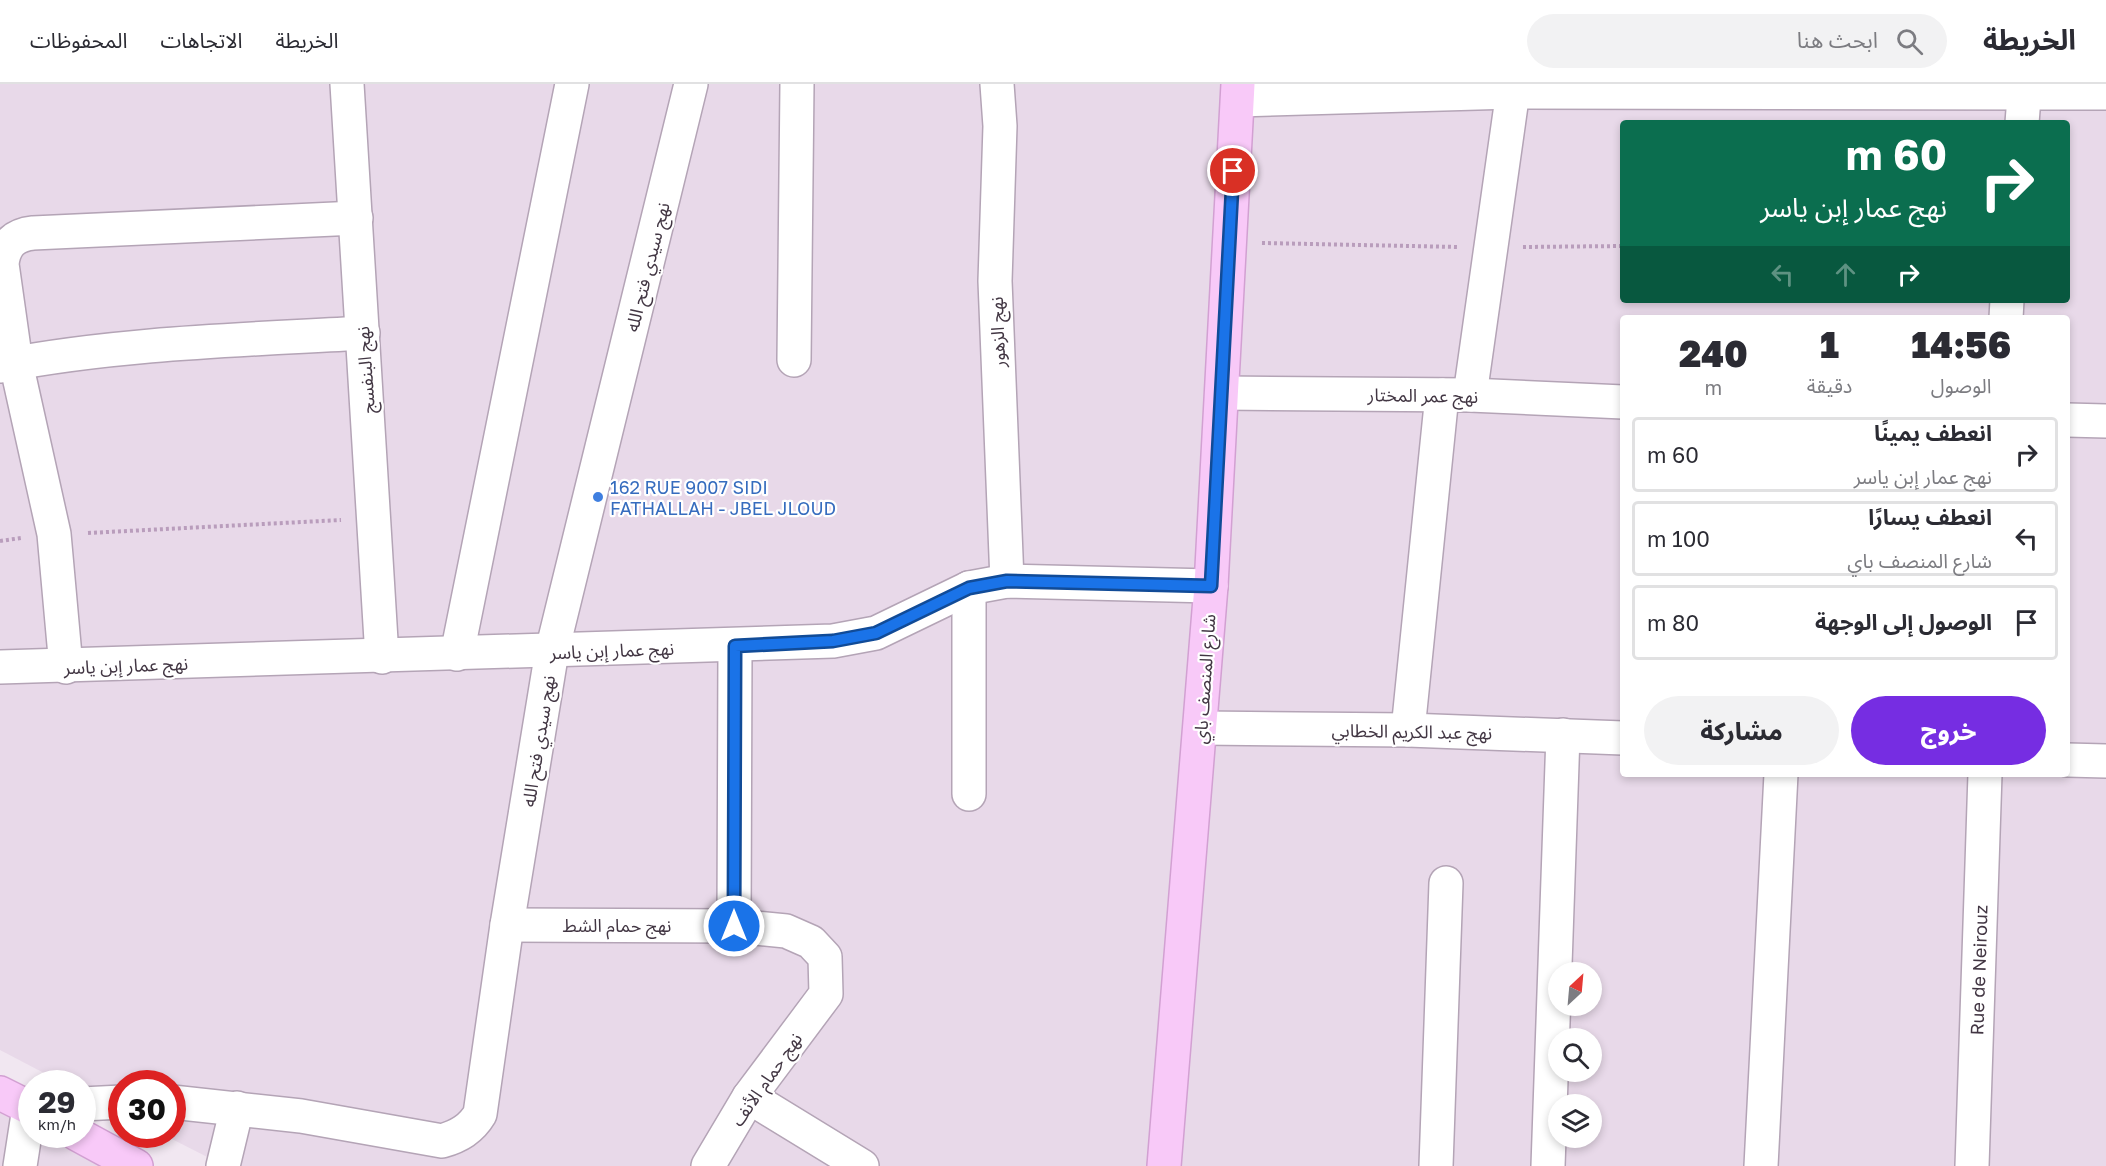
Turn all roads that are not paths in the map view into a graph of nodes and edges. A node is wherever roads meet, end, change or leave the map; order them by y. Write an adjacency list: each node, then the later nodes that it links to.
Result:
1 (347, 84): 10 (street, نهج البنفسج)
2 (572, 84): 24 (street)
3 (692, 84): 23 (street, نهج سيدي فتح الله)
4 (797, 84): 12 (street)
5 (997, 84): 19 (street, نهج الزهور)
6 (1513, 88): 7 (street); 9 (street); 15 (street)
7 (1238, 92): 14 (street, شارع المنصف باي)
8 (2106, 93): 9 (street)
9 (2024, 100)
10 (356, 218): 11 (street, نهج البنفسج); 13 (street)
11 (363, 333): 13 (street); 25 (street, نهج البنفسج)
12 (794, 360)
13 (8, 364): 27 (street)
14 (1222, 393): 15 (street, نهج عمر المختار); 20 (street, شارع المنصف باي)
15 (1456, 395): 16 (street, نهج عمر المختار); 29 (street)
16 (1620, 402)
17 (2070, 420): 18 (street)
18 (2106, 421)
19 (1007, 581): 20 (street, نهج عمار إبن ياسر); 21 (street, نهج عمار إبن ياسر)
20 (1211, 586): 28 (street, شارع المنصف باي)
21 (969, 588): 22 (street, نهج عمار إبن ياسر); 36 (street)
22 (735, 646): 23 (street, نهج عمار إبن ياسر); 39 (street)
23 (552, 651): 24 (street, نهج عمار إبن ياسر); 38 (street, نهج سيدي فتح الله)
24 (457, 654): 25 (street, نهج عمار إبن ياسر)
25 (382, 657): 27 (street, نهج عمار إبن ياسر)
26 (0, 667): 27 (street, نهج عمار إبن ياسر)
27 (66, 667)
28 (1201, 728): 29 (street, نهج عبد الكريم الخطابي); 53 (street, شارع المنصف باي)
29 (1408, 730): 30 (street, نهج عبد الكريم الخطابي)
30 (1563, 735): 31 (street, نهج عبد الكريم الخطابي); 55 (street)
31 (1620, 738)
32 (2070, 760): 33 (street)
33 (2106, 761)
34 (1781, 777): 56 (street)
35 (1985, 777): 57 (street, Rue de Neirouz)
36 (969, 794)
37 (1446, 883): 54 (street)
38 (507, 924): 39 (street, نهج حمام الشط); 45 (street, نهج سيدي فتح الله)
39 (734, 926): 40 (street, نهج حمام الشط)
40 (826, 994): 42 (street, نهج حمام الأنف)
41 (0, 1093): 43 (street)
42 (749, 1098): 51 (street, نهج حمام الأنف); 52 (street)
43 (18, 1102)
44 (186, 1103): 45 (street, نهج سيدي فتح الله)
45 (237, 1108): 50 (street)
46 (96, 1144): 49 (street)
47 (23, 1148): 48 (street)
48 (20, 1166)
49 (136, 1166)
50 (223, 1166)
51 (708, 1166)
52 (862, 1166)
53 (1164, 1166)
54 (1436, 1166)
55 (1548, 1166)
56 (1761, 1166)
57 (1972, 1166)

